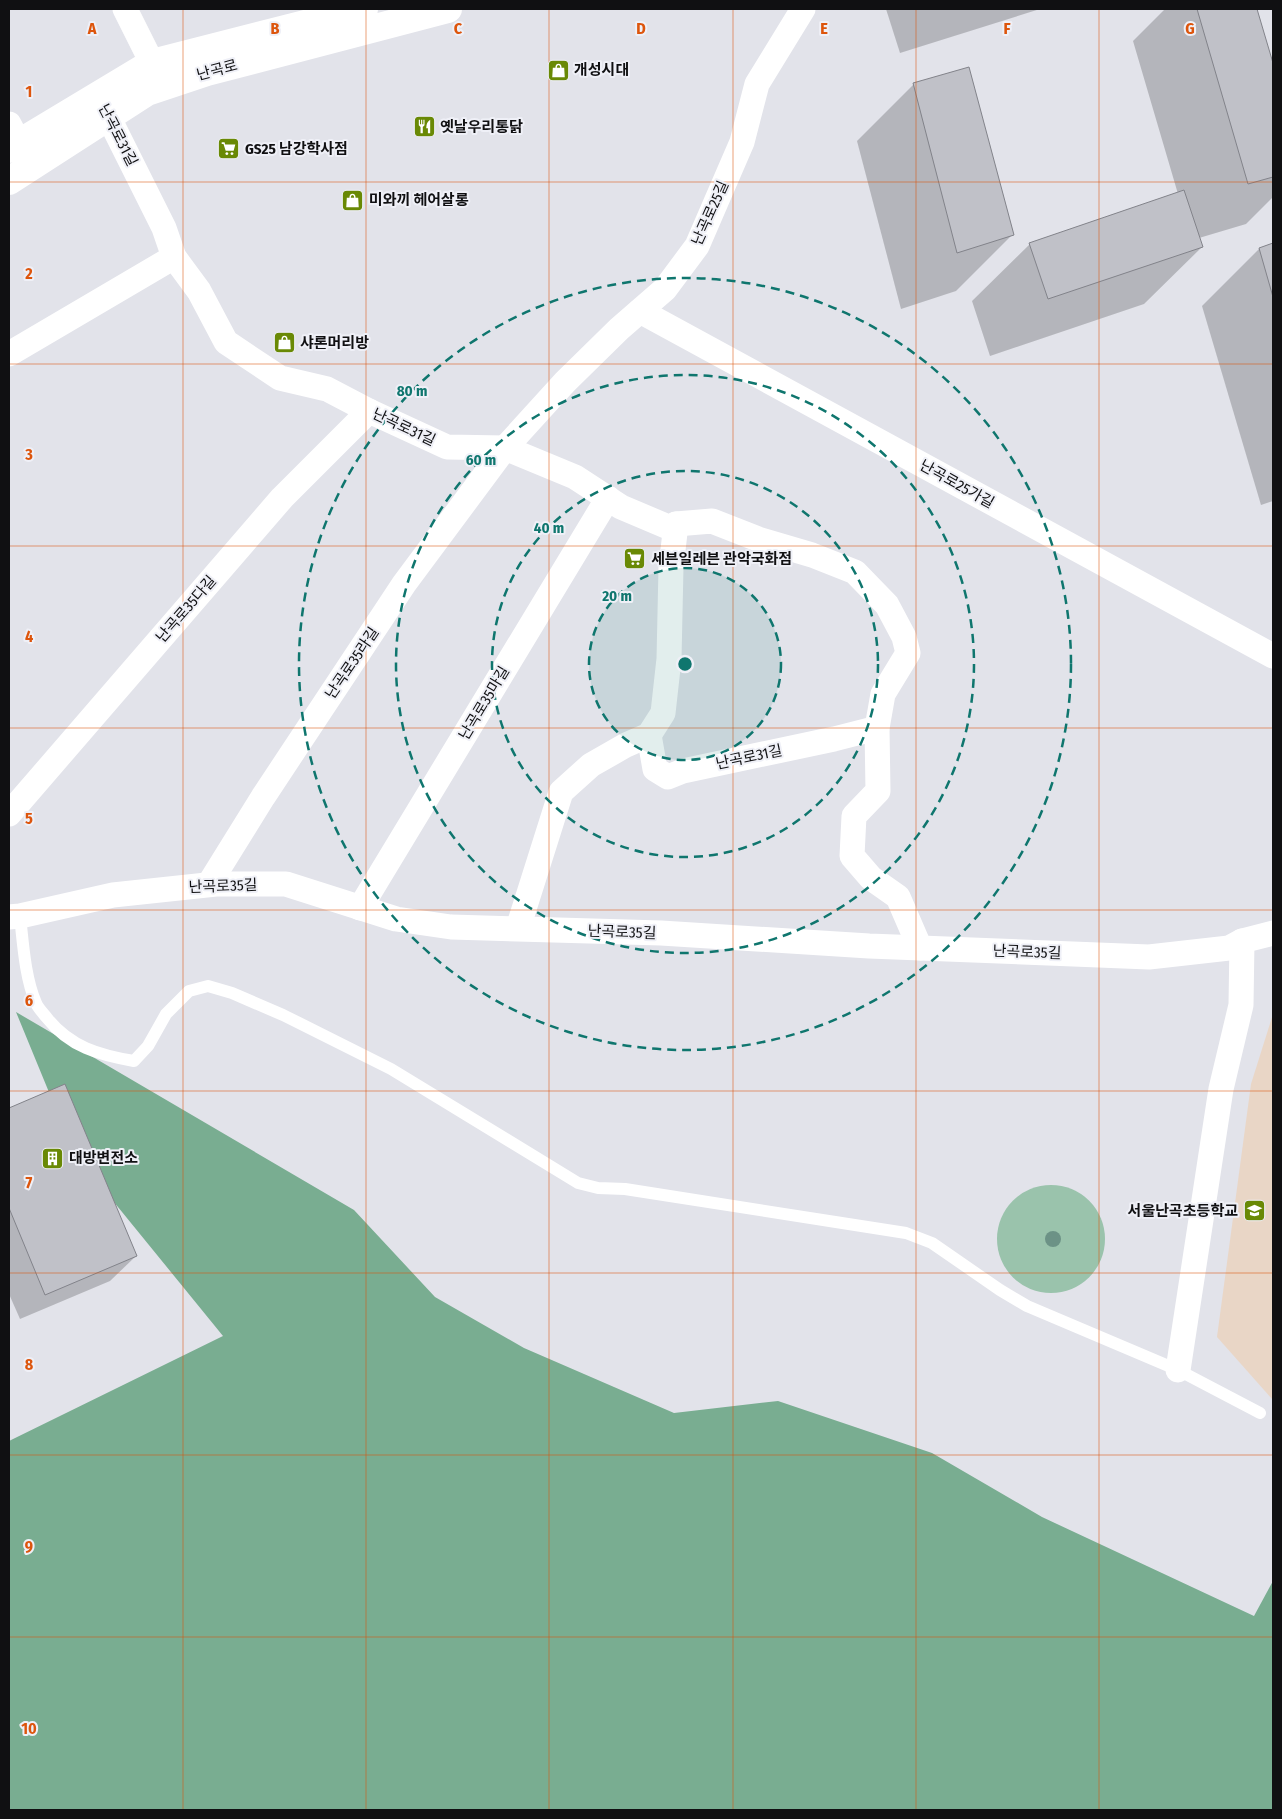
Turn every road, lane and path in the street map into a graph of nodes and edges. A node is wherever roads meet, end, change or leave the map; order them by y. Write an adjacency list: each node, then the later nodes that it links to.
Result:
1 (125, 9): 5 (street)
2 (364, 9): 5 (main road, 난곡로)
3 (444, 9): 5 (main road, 난곡로)
4 (802, 9): 11 (street, 난곡로25길)
5 (158, 74): 6 (main road, 난곡로)
6 (103, 106): 7 (main road, 난곡로); 8 (main road, 난곡로); 10 (street, 난곡로31길)
7 (12, 139): 8 (street)
8 (32, 166): 9 (main road, 난곡로)
9 (9, 181)
10 (174, 258): 12 (street); 13 (street, 난곡로31길)
11 (640, 311): 14 (street, 난곡로25길); 17 (street, 난곡로25가길)
12 (9, 354)
13 (369, 411): 14 (street, 난곡로31길); 20 (street, 난곡로35다길)
14 (505, 448): 15 (street, 난곡로31길); 21 (street, 난곡로35라길)
15 (608, 498): 16 (street, 난곡로31길); 22 (street, 난곡로35마길)
16 (676, 524): 18 (street, 난곡로31길); 19 (street)
17 (1273, 656)
18 (878, 728): 19 (street, 난곡로31길); 27 (street, 난곡로31길)
19 (649, 735): 24 (street)
20 (9, 814)
21 (209, 884): 22 (street, 난곡로35길); 23 (street, 난곡로35길)
22 (360, 908): 24 (street, 난곡로35길)
23 (14, 916): 28 (lane)
24 (518, 928): 27 (street, 난곡로35길)
25 (1273, 933): 26 (street, 난곡로35길)
26 (1242, 942): 27 (street, 난곡로35길); 28 (street)
27 (920, 948)
28 (1178, 1370): 29 (lane)
29 (1260, 1413)

